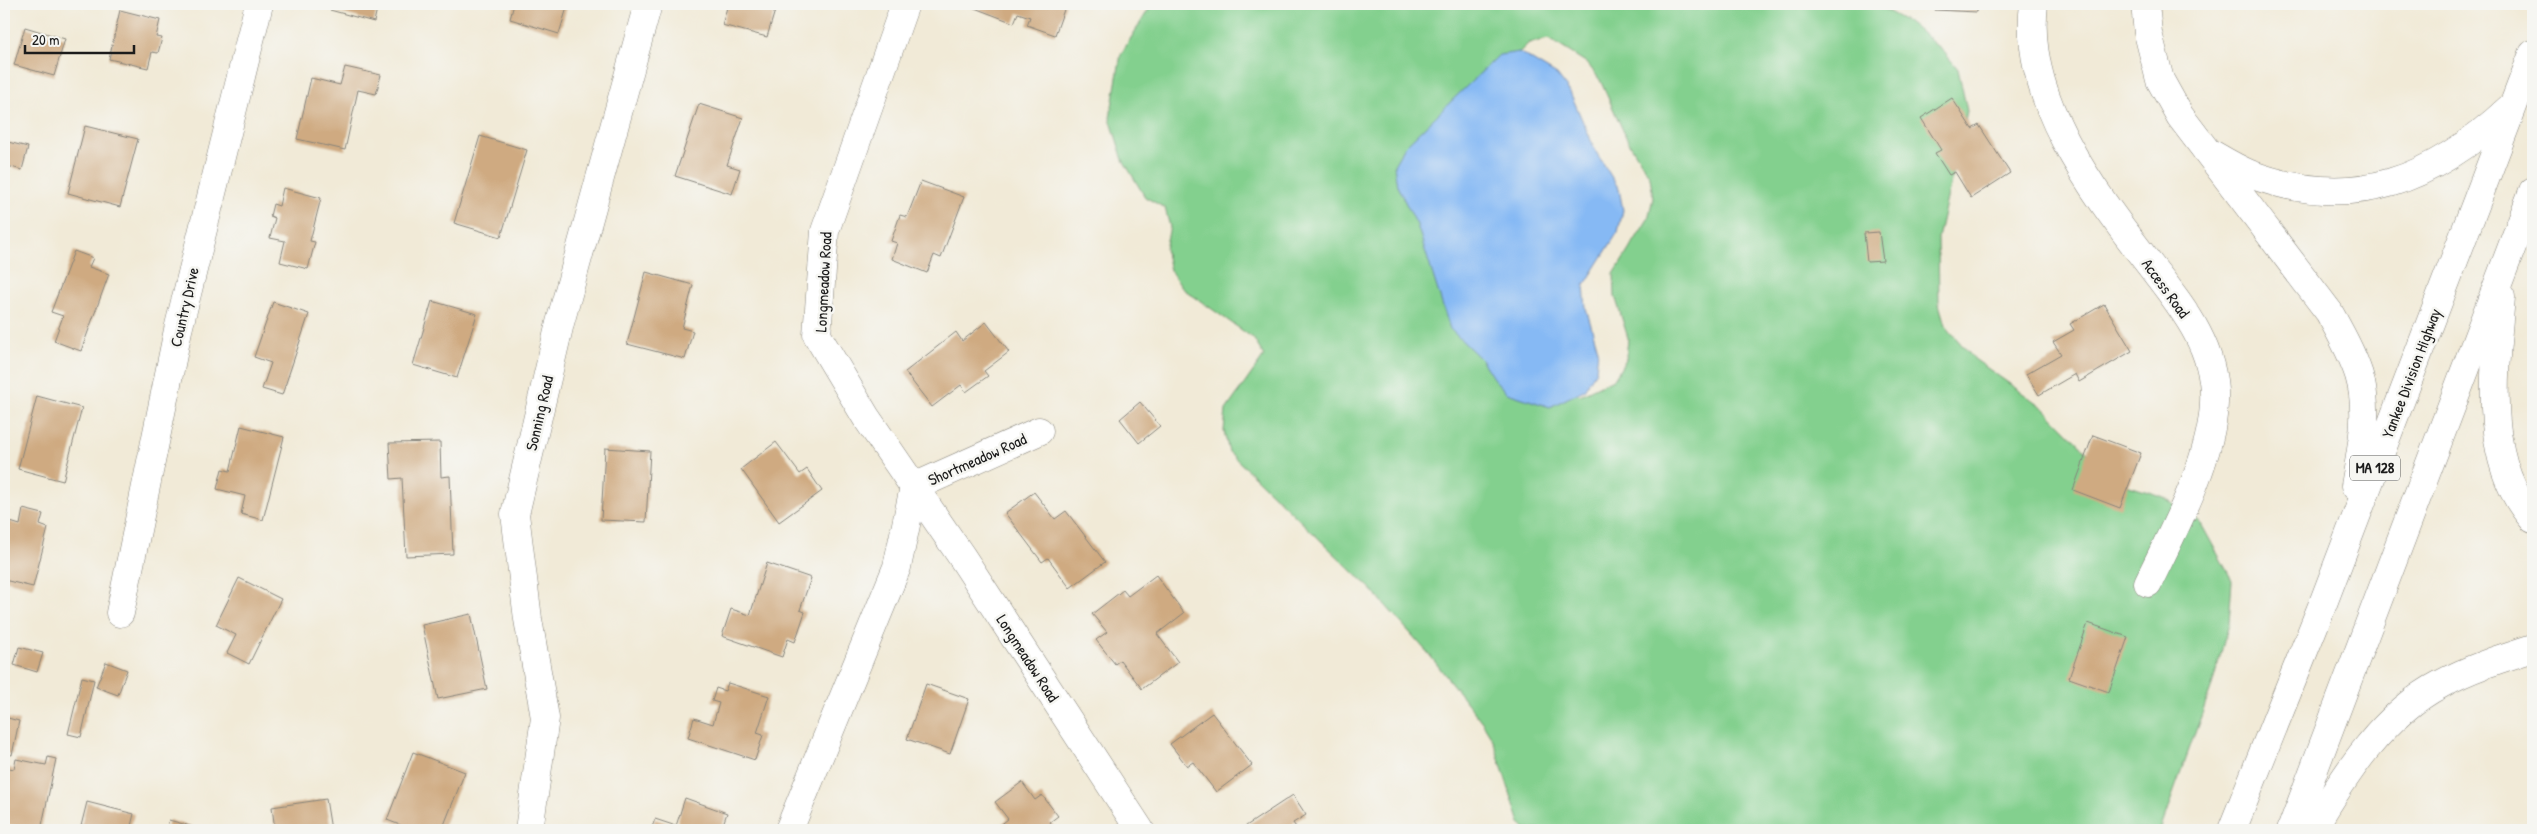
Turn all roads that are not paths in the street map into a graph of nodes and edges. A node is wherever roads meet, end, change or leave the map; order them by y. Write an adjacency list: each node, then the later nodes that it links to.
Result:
1 (259, 4): 16 (main road, Country Drive)
2 (648, 4): 18 (main road, Sonning Road)
3 (905, 4): 12 (main road, Longmeadow Road)
4 (2034, 4): 14 (main road, Access Road)
5 (2146, 4): 8 (main road)
6 (2533, 54): 7 (main road, Yankee Division Highway / MA 128)
7 (2514, 104): 8 (main road); 15 (main road, Yankee Division Highway / MA 128)
8 (2205, 150): 15 (main road)
9 (2533, 192): 10 (main road, MA 128)
10 (2504, 266): 13 (main road); 22 (main road, MA 128)
11 (1039, 432): 12 (main road, Shortmeadow Road)
12 (914, 487): 19 (main road); 20 (main road, Longmeadow Road)
13 (2533, 519)
14 (2148, 584)
15 (2322, 606): 21 (main road, Yankee Division Highway / MA 128)
16 (120, 613)
17 (2533, 648): 23 (main road)
18 (528, 830)
19 (789, 830)
20 (1140, 830)
21 (2232, 830)
22 (2291, 830)
23 (2312, 830)

